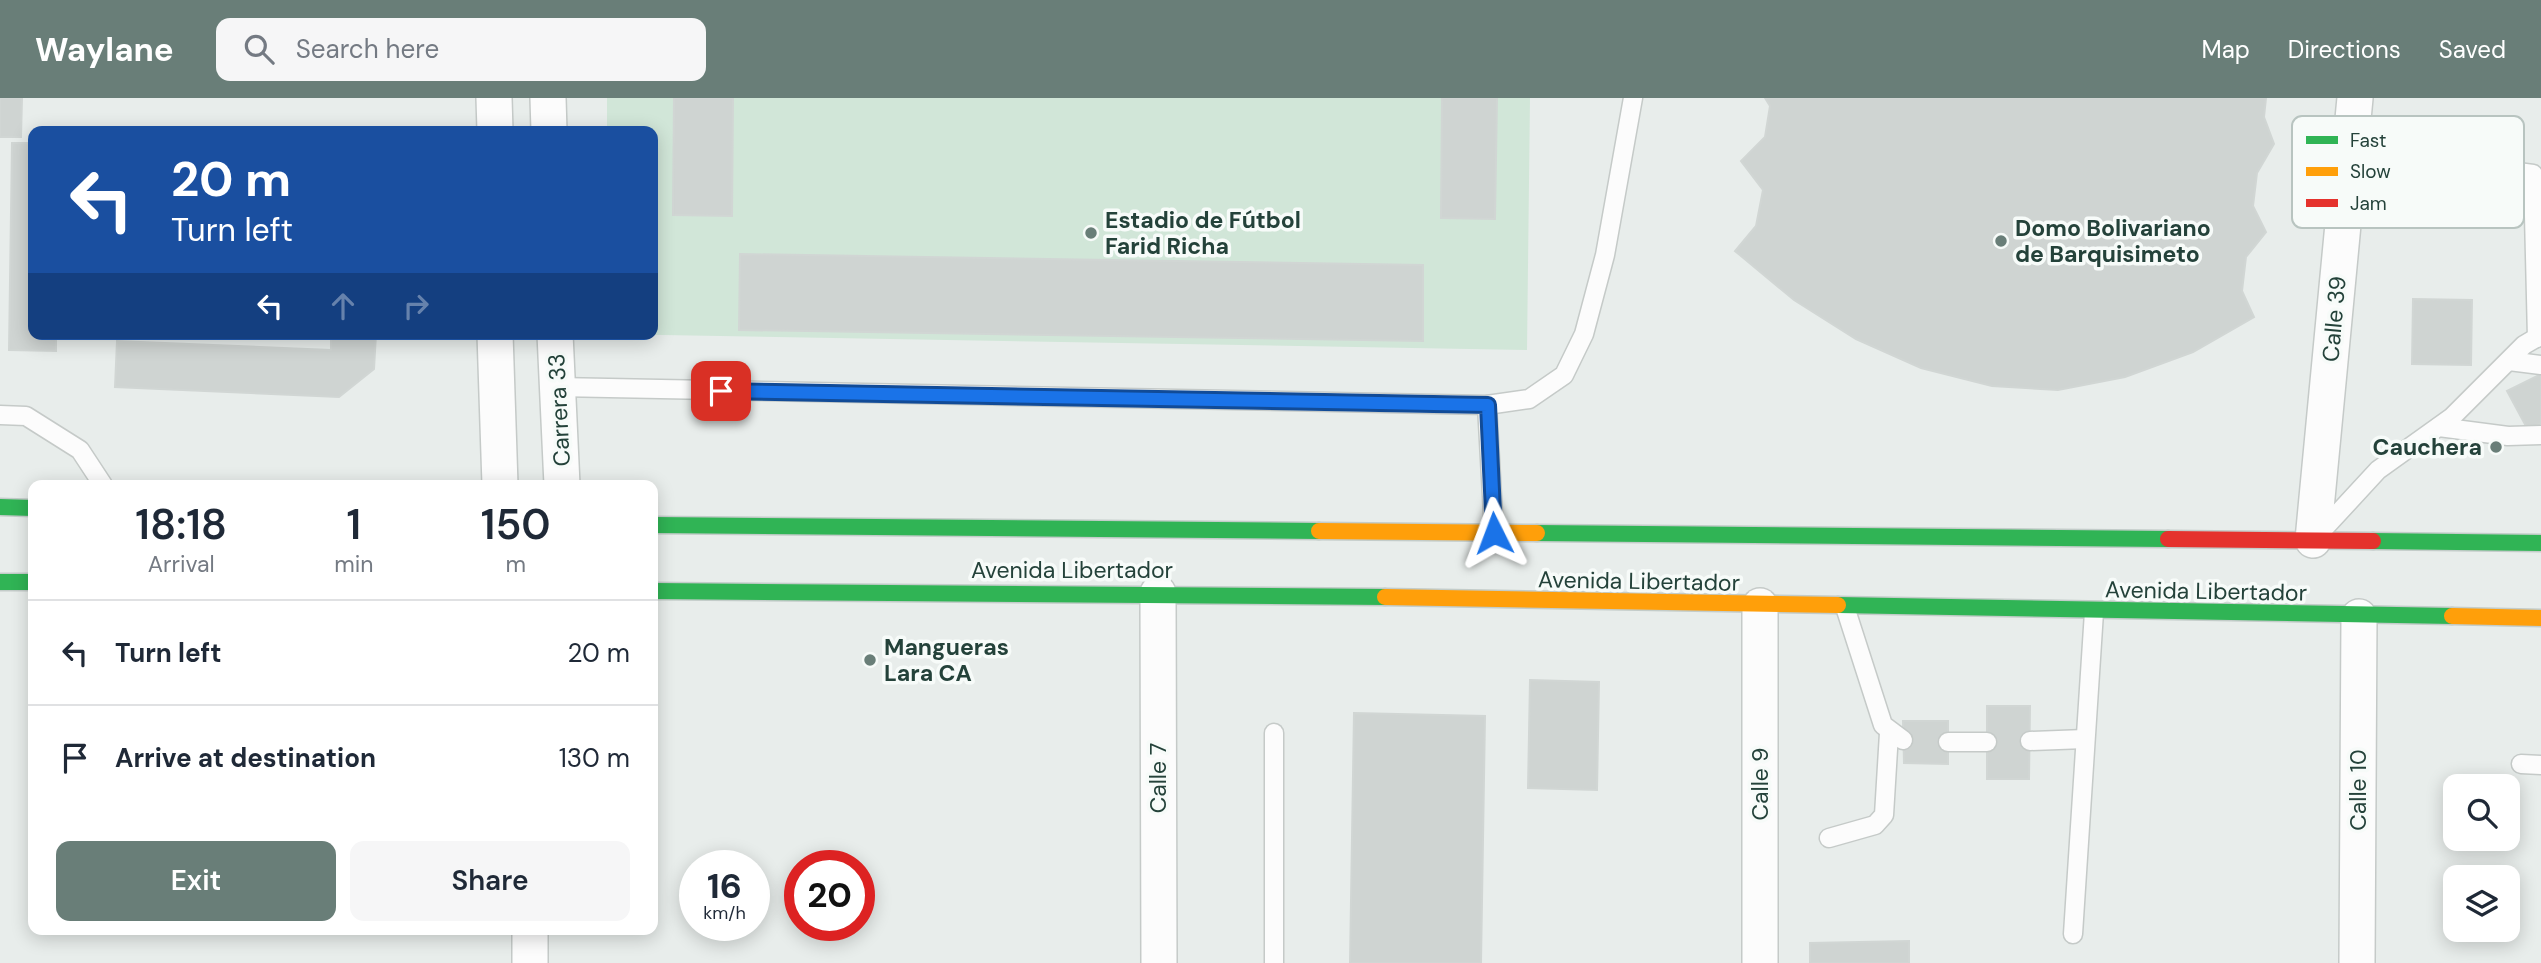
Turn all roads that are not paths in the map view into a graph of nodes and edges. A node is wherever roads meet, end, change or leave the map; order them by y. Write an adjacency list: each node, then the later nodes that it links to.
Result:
1 (494, 98): 6 (street)
2 (548, 98): 7 (street)
3 (1633, 98): 16 (lane)
4 (2355, 98): 5 (street, Calle 39)
5 (2353, 116)
6 (495, 126)
7 (549, 126)
8 (2537, 174): 10 (lane)
9 (2343, 228): 27 (street, Calle 39)
10 (2539, 337): 13 (lane)
11 (495, 340): 21 (street)
12 (555, 340): 15 (street, Carrera 33)
13 (2509, 361): 14 (lane); 18 (lane)
14 (2541, 365)
15 (557, 387): 16 (lane); 22 (street, Carrera 33)
16 (1488, 405): 26 (lane)
17 (0, 415): 20 (lane)
18 (2439, 427): 19 (lane); 27 (lane)
19 (2541, 435)
20 (100, 480)
21 (500, 480)
22 (562, 480)
23 (0, 507): 24 (main road)
24 (28, 508)
25 (658, 525): 26 (main road, Avenida Libertador)
26 (1494, 533): 27 (main road, Avenida Libertador)
27 (2313, 540): 28 (main road, Avenida Libertador)
28 (2541, 543)
29 (0, 582): 30 (main road)
30 (28, 582)
31 (658, 591): 32 (main road, Avenida Libertador)
32 (1158, 593): 33 (main road, Avenida Libertador); 49 (street, Calle 7)
33 (1760, 606): 34 (main road, Avenida Libertador); 51 (street, Calle 9)
34 (1845, 607): 35 (main road, Avenida Libertador); 45 (lane)
35 (2094, 612): 36 (main road, Avenida Libertador); 39 (lane)
36 (2359, 617): 37 (main road, Avenida Libertador); 52 (street, Calle 10)
37 (2541, 618)
38 (1275, 733): 50 (lane)
39 (2085, 739): 40 (lane); 46 (lane)
40 (2030, 741)
41 (1948, 742): 42 (lane)
42 (1987, 742)
43 (2521, 764): 44 (lane)
44 (2541, 765)
45 (1829, 838)
46 (2073, 934)
47 (530, 935): 48 (street)
48 (530, 963)
49 (1159, 963)
50 (1274, 963)
51 (1760, 963)
52 (2357, 963)

